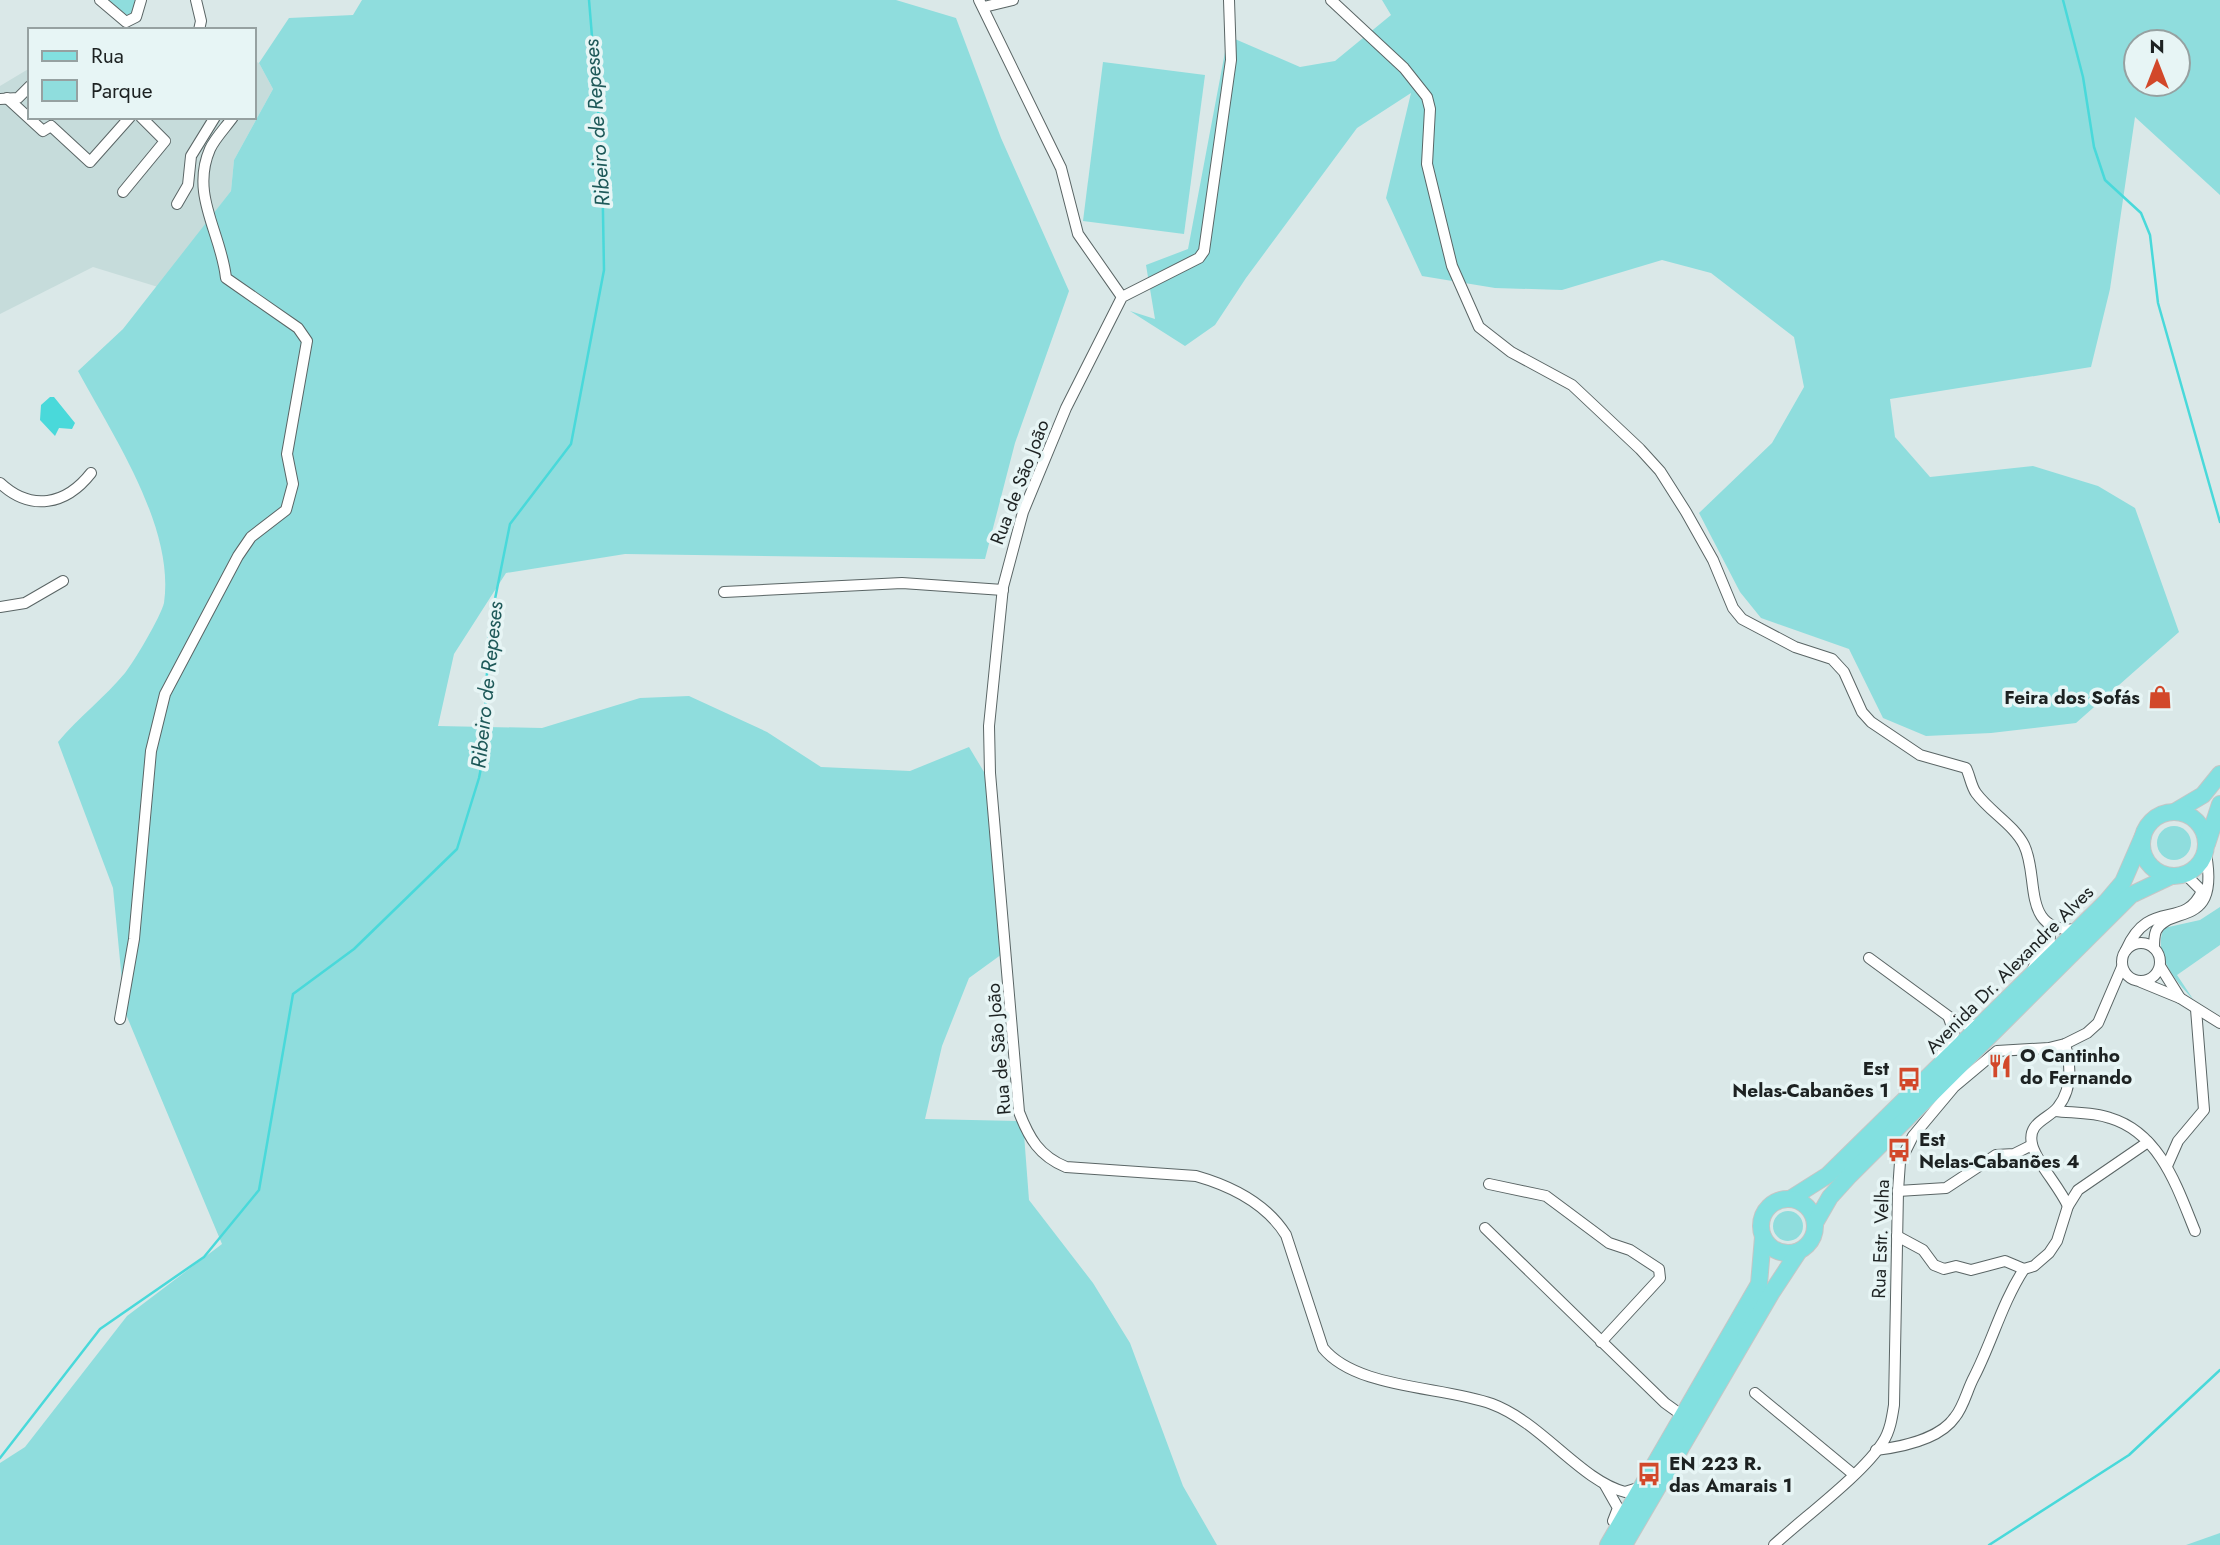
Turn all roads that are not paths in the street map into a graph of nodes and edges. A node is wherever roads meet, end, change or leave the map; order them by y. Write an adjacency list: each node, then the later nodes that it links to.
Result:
1 (100, 0): 2 (street)
2 (141, 0)
3 (196, 0): 8 (street)
4 (1013, 0): 7 (street)
5 (1229, 0): 19 (street)
6 (1331, 0): 33 (street)
7 (981, 3): 19 (street)
8 (200, 28)
9 (28, 88): 10 (street)
10 (3, 99): 12 (street)
11 (28, 119): 13 (street)
12 (28, 119)
13 (128, 119)
14 (143, 119): 17 (street)
15 (214, 119): 18 (street)
16 (232, 119): 45 (street)
17 (122, 192)
18 (177, 204)
19 (1122, 297): 23 (street, Rua de São João)
20 (91, 473): 21 (street)
21 (0, 483)
22 (63, 581): 25 (street)
23 (1003, 590): 24 (street); 72 (street, Rua de São João)
24 (724, 592)
25 (0, 607)
26 (2220, 774): 28 (main road)
27 (2220, 804): 30 (main road)
28 (2176, 811): 29 (main road); 30 (main road)
29 (2143, 836): 32 (main road); 34 (main road, Avenida Dr. Alexandre Alves)
30 (2206, 849): 31 (main road); 35 (street)
31 (2186, 875): 32 (main road); 36 (street)
32 (2169, 877): 47 (main road, Avenida Dr. Alexandre Alves)
33 (2049, 923): 34 (street); 40 (street)
34 (2079, 929): 40 (main road, Avenida Dr. Alexandre Alves)
35 (2154, 948): 36 (street); 38 (street)
36 (2126, 950): 39 (street)
37 (1869, 958): 44 (street)
38 (2160, 966): 41 (street); 42 (street)
39 (2122, 967): 41 (street); 48 (street)
40 (2030, 978): 47 (main road, Avenida Dr. Alexandre Alves)
41 (2141, 982): 42 (street)
42 (2180, 998): 43 (street)
43 (2196, 1009): 46 (street); 55 (street)
44 (1949, 1018): 47 (street); 51 (street)
45 (120, 1019)
46 (2220, 1023)
47 (1990, 1027): 49 (main road, Avenida Dr. Alexandre Alves); 50 (street); 51 (main road, Avenida Dr. Alexandre Alves)
48 (2065, 1044): 50 (street); 52 (street)
49 (1976, 1050): 50 (street); 60 (main road, Avenida Dr. Alexandre Alves)
50 (1997, 1051): 57 (street, Rua Estr. Velha)
51 (1937, 1070): 58 (main road, Avenida Dr. Alexandre Alves)
52 (2055, 1111): 53 (street); 54 (street)
53 (2148, 1142): 55 (street); 59 (street)
54 (2032, 1146): 57 (street); 59 (street)
55 (2167, 1166): 62 (street)
56 (1489, 1184): 67 (street)
57 (1898, 1191): 63 (street, Rua Estr. Velha)
58 (1790, 1199): 60 (main road); 64 (main road)
59 (2068, 1206): 66 (street)
60 (1815, 1223): 65 (main road)
61 (1485, 1228): 67 (street)
62 (2195, 1231)
63 (1897, 1236): 66 (street); 70 (street, Rua Estr. Velha)
64 (1763, 1237): 65 (main road); 69 (main road)
65 (1799, 1251): 74 (main road)
66 (2024, 1269): 70 (street)
67 (1601, 1342): 69 (street)
68 (1755, 1393): 71 (street)
69 (1683, 1416): 73 (main road)
70 (1876, 1450): 71 (street, Rua Estr. Velha)
71 (1853, 1474): 75 (street, Rua Estr. Velha)
72 (1603, 1482): 73 (street); 74 (street)
73 (1641, 1487): 74 (main road)
74 (1614, 1544)
75 (1774, 1545)

